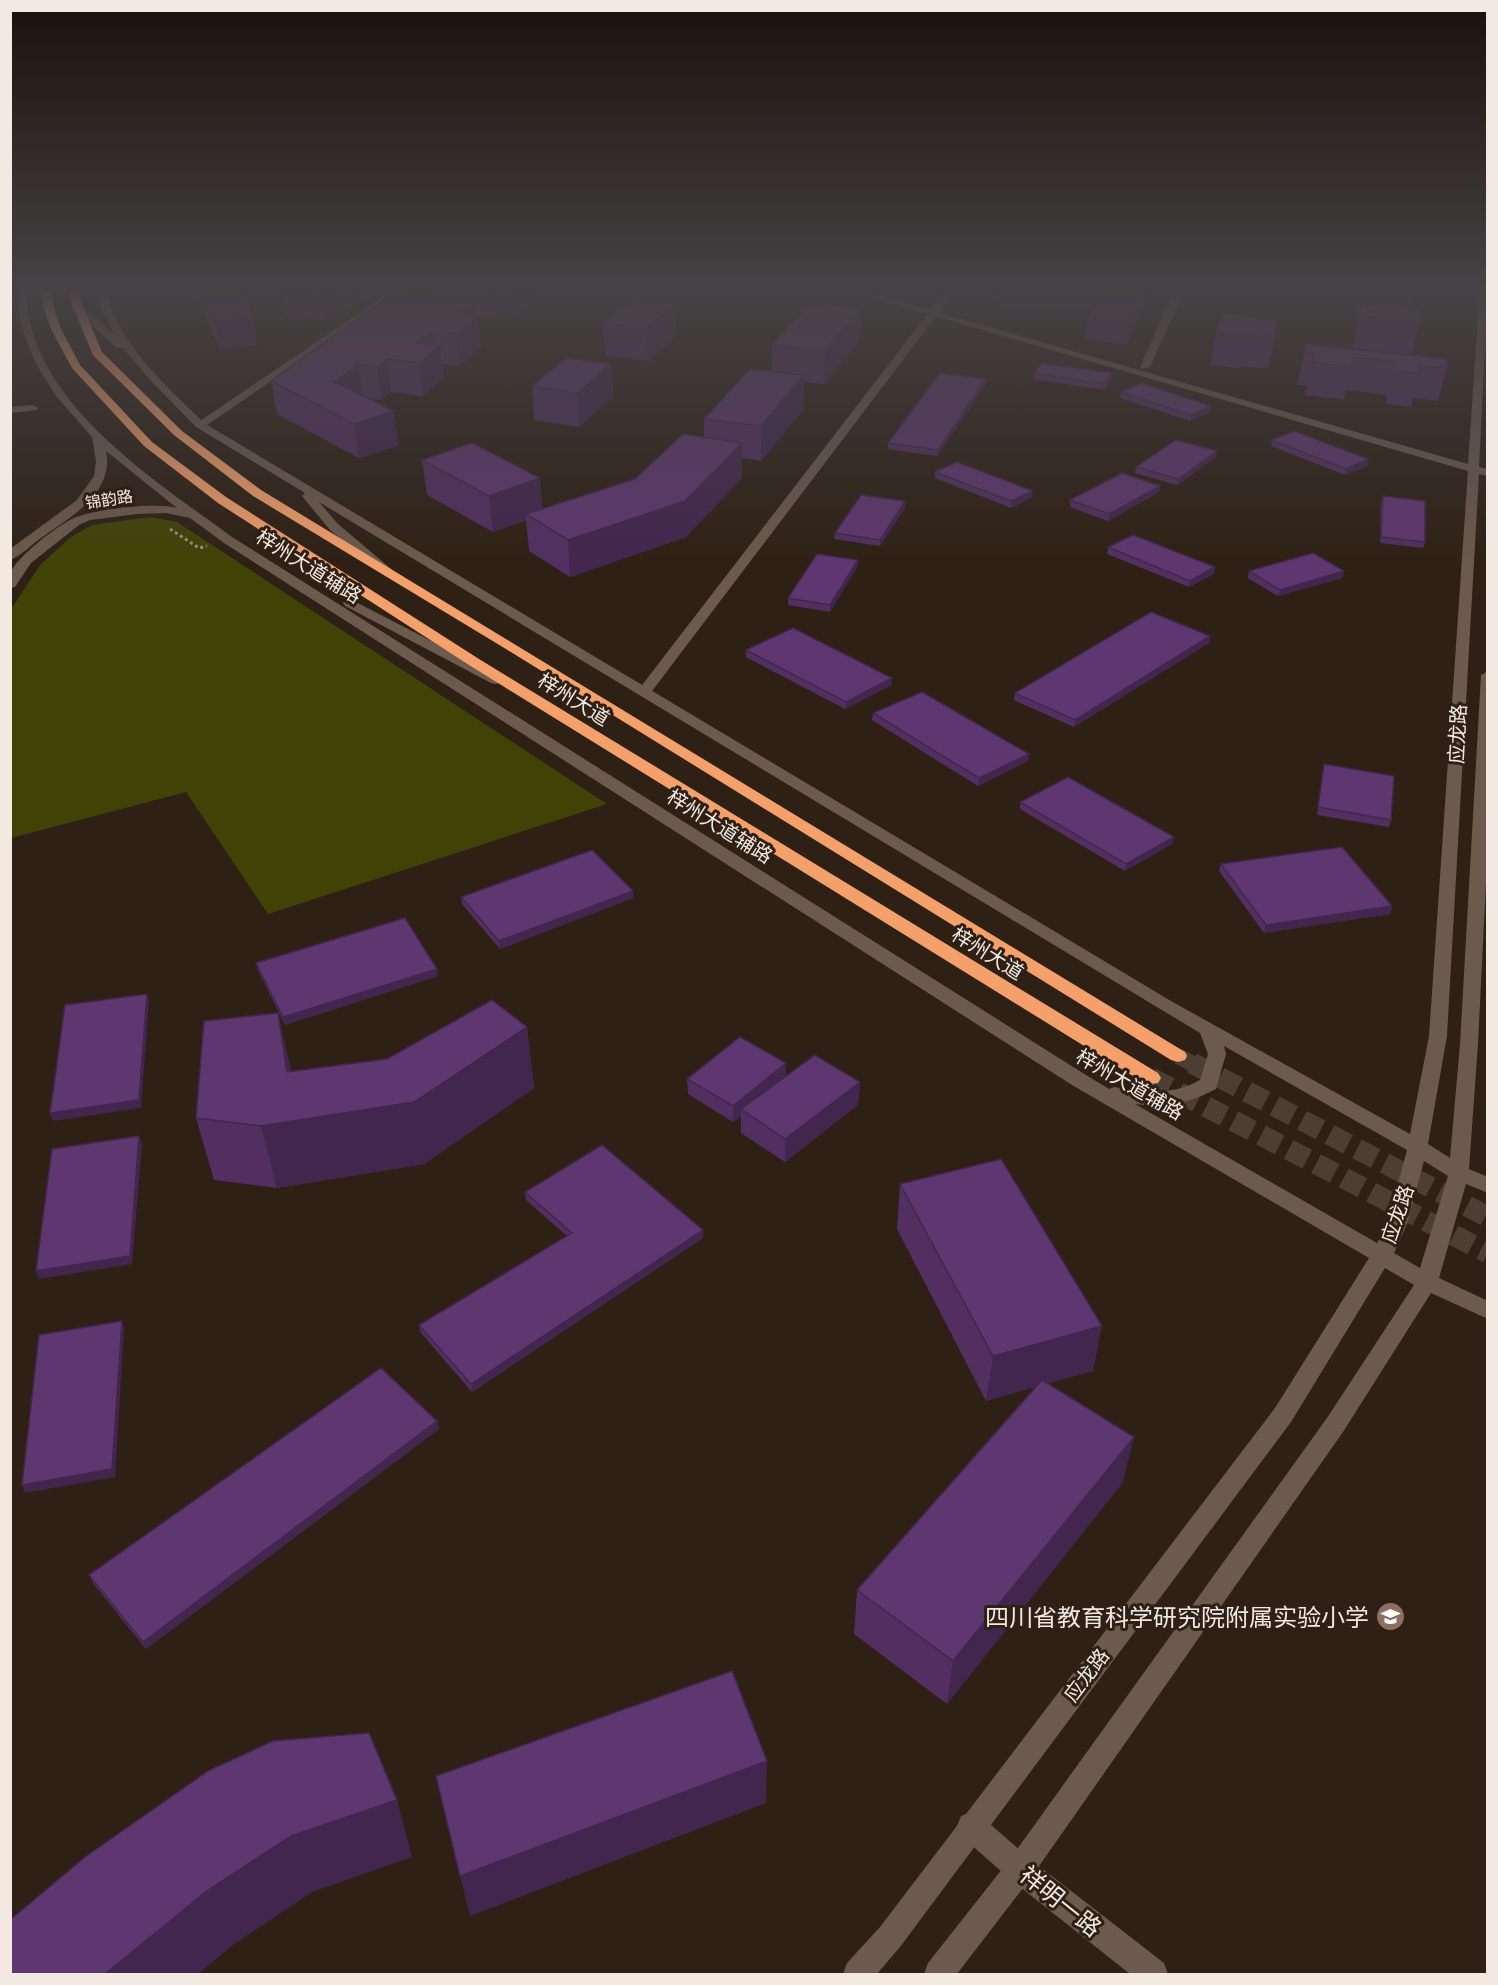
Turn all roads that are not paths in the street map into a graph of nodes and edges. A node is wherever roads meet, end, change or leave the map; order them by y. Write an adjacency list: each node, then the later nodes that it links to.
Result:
1 (50, 379): 13 (street, 梓州大道辅路)
2 (88, 379): 23 (highway, 梓州大道)
3 (123, 379): 19 (highway, 梓州大道)
4 (155, 379): 12 (street)
5 (268, 379): 12 (street)
6 (883, 379): 22 (street)
7 (1173, 379): 14 (street)
8 (1184, 379): 14 (street)
9 (1482, 379): 14 (street, 应龙路)
10 (33, 408): 11 (street)
11 (10, 410)
12 (200, 425): 15 (street)
13 (97, 438): 16 (street, 梓州大道辅路); 18 (street, 锦韵路)
14 (1480, 466): 28 (street, 应龙路)
15 (296, 482): 19 (street); 22 (street)
16 (201, 520): 17 (street, 梓州大道辅路); 20 (street, 锦韵路)
17 (242, 548): 23 (street); 27 (street, 梓州大道辅路)
18 (10, 555)
19 (394, 576): 25 (highway, 梓州大道)
20 (10, 584)
21 (1488, 675): 29 (street, 应龙路)
22 (644, 692): 24 (street)
23 (546, 706): 26 (highway, 梓州大道)
24 (1209, 1031): 27 (street); 28 (street)
25 (1178, 1056)
26 (1151, 1078)
27 (1101, 1091): 31 (street, 梓州大道辅路)
28 (1418, 1148): 29 (street); 31 (street, 应龙路)
29 (1459, 1173): 30 (street); 32 (street, 应龙路)
30 (1488, 1186)
31 (1383, 1255): 32 (street, 梓州大道辅路); 34 (street, 应龙路)
32 (1427, 1282): 33 (street, 梓州大道辅路); 35 (street, 应龙路)
33 (1488, 1311)
34 (971, 1826): 35 (street, 祥明一路); 36 (street, 应龙路)
35 (1020, 1869): 37 (street, 应龙路); 38 (street, 祥明一路)
36 (858, 1974)
37 (939, 1974)
38 (1153, 1974)

